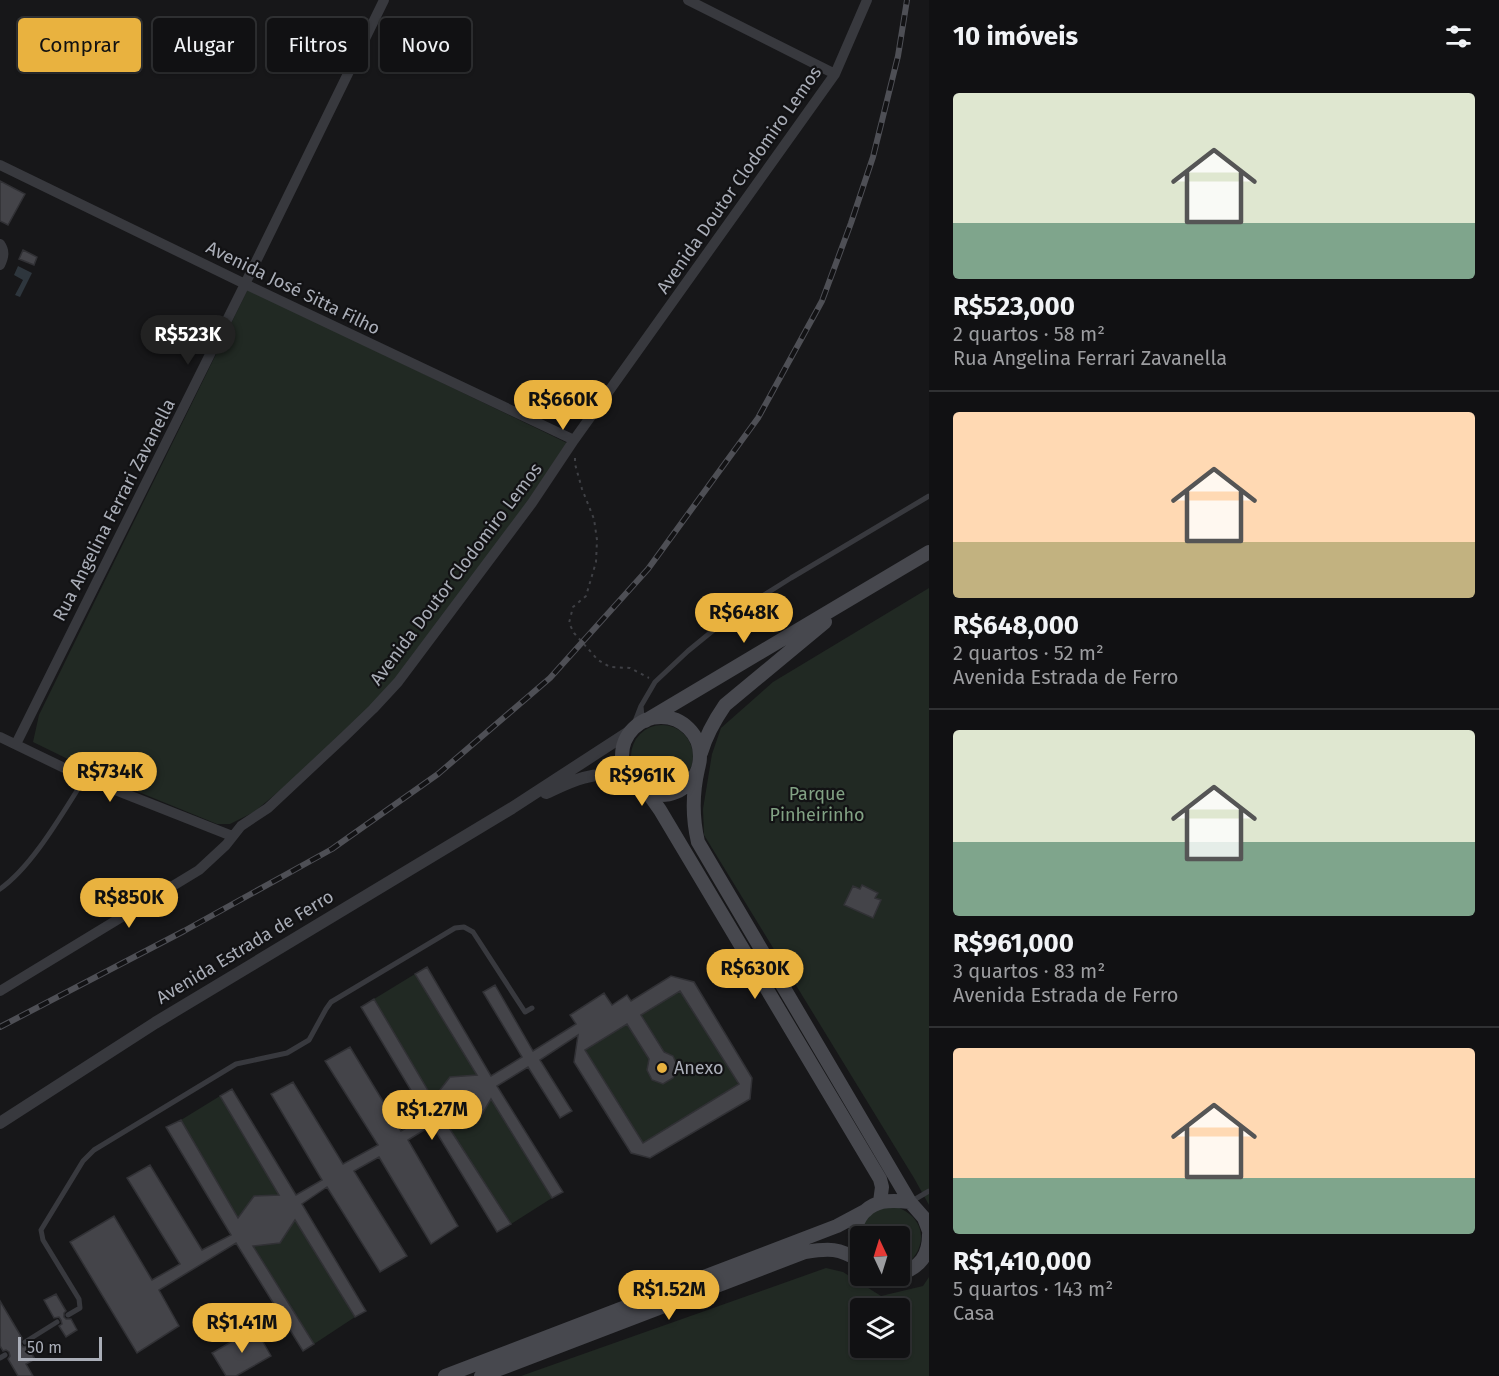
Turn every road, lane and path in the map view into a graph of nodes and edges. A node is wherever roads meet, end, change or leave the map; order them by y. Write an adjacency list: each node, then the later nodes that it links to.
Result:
1 (384, 0): 8 (street, Rua Angelina Ferrari Zavanella)
2 (688, 0): 4 (street)
3 (867, 0): 4 (street, Avenida Doutor Clodomiro Lemos)
4 (835, 74): 9 (street, Avenida Doutor Clodomiro Lemos)
5 (0, 165): 8 (street, Avenida José Sitta Filho)
6 (0, 244): 7 (street)
7 (0, 265)
8 (245, 284): 9 (street, Avenida José Sitta Filho); 18 (street, Rua Angelina Ferrari Zavanella)
9 (574, 440): 13 (path); 25 (street, Avenida Doutor Clodomiro Lemos)
10 (929, 496): 13 (lane)
11 (929, 552): 12 (main road, Avenida Estrada de Ferro)
12 (859, 594): 15 (main road, Avenida Estrada de Ferro); 19 (main road, Avenida Estrada de Ferro)
13 (655, 682): 14 (lane)
14 (641, 706): 15 (lane); 16 (lane)
15 (645, 721): 16 (main road, Avenida Estrada de Ferro); 19 (main road)
16 (632, 730): 22 (main road); 24 (street, Avenida Estrada de Ferro)
17 (0, 737): 18 (street)
18 (16, 744): 21 (street)
19 (700, 754): 20 (main road, Avenida Estrada de Ferro)
20 (698, 769): 23 (main road); 32 (main road, Avenida Estrada de Ferro)
21 (85, 777): 25 (street); 26 (lane)
22 (635, 785): 23 (main road, Avenida Estrada de Ferro); 24 (street, Avenida Estrada de Ferro)
23 (648, 793): 31 (main road)
24 (512, 808): 29 (street, Avenida Estrada de Ferro)
25 (232, 836): 27 (street, Avenida Doutor Clodomiro Lemos)
26 (0, 889)
27 (0, 991)
28 (532, 1008): 38 (lane)
29 (0, 1123)
30 (929, 1191): 32 (lane)
31 (880, 1202): 32 (main road); 33 (main road)
32 (910, 1202): 34 (main road, Avenida Estrada de Ferro)
33 (867, 1210): 35 (main road); 41 (main road)
34 (928, 1224): 37 (main road)
35 (857, 1226)
36 (850, 1255): 42 (main road)
37 (910, 1270)
38 (68, 1315)
39 (57, 1322): 40 (lane)
40 (25, 1342)
41 (445, 1376)
42 (481, 1376)

